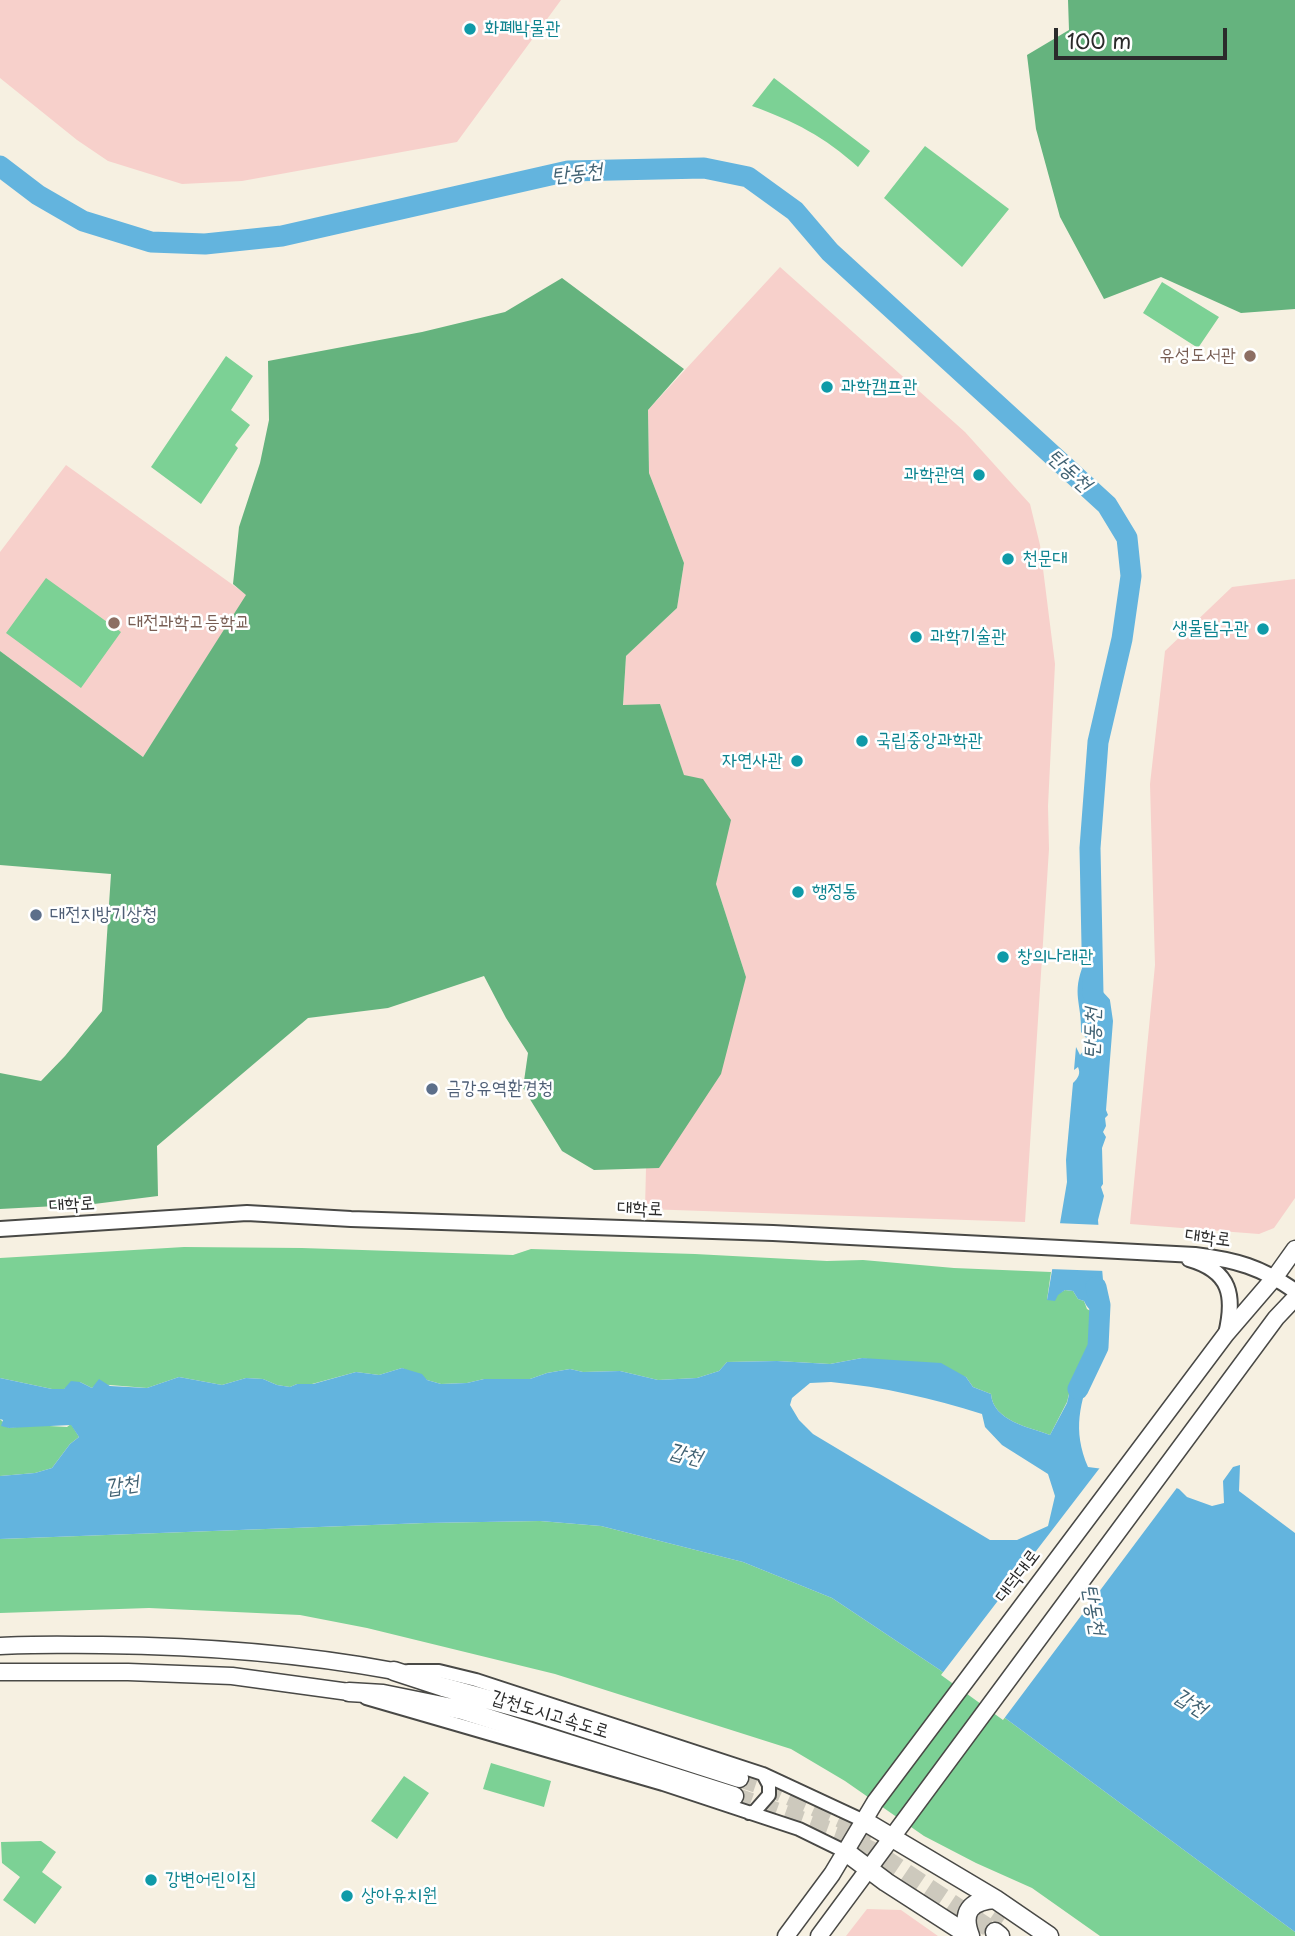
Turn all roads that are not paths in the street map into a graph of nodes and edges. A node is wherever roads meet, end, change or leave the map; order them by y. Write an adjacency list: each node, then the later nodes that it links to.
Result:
1 (0, 1229): 3 (main road, 대학로)
2 (1295, 1249): 4 (main road, 대덕대로)
3 (1164, 1252): 4 (main road, 대학로); 7 (main road)
4 (1275, 1277): 5 (main road, 대학로); 7 (main road, 대덕대로)
5 (1295, 1291)
6 (1295, 1298): 15 (main road)
7 (1226, 1334): 14 (main road, 대덕대로)
8 (0, 1646): 9 (main road)
9 (394, 1671): 11 (highway, 갑천도시고속도로); 12 (street)
10 (0, 1672): 11 (main road)
11 (349, 1692): 13 (street)
12 (763, 1774): 13 (street); 14 (street)
13 (749, 1813): 16 (street)
14 (864, 1821): 15 (highway); 16 (main road, 대덕대로)
15 (893, 1838): 17 (main road); 18 (highway)
16 (846, 1852): 17 (highway); 20 (main road, 대덕대로)
17 (870, 1867): 21 (main road); 22 (highway)
18 (995, 1899): 22 (highway); 24 (highway)
19 (1000, 1929): 23 (highway)
20 (786, 1936)
21 (819, 1936)
22 (970, 1936)
23 (1030, 1936)
24 (1049, 1936)

